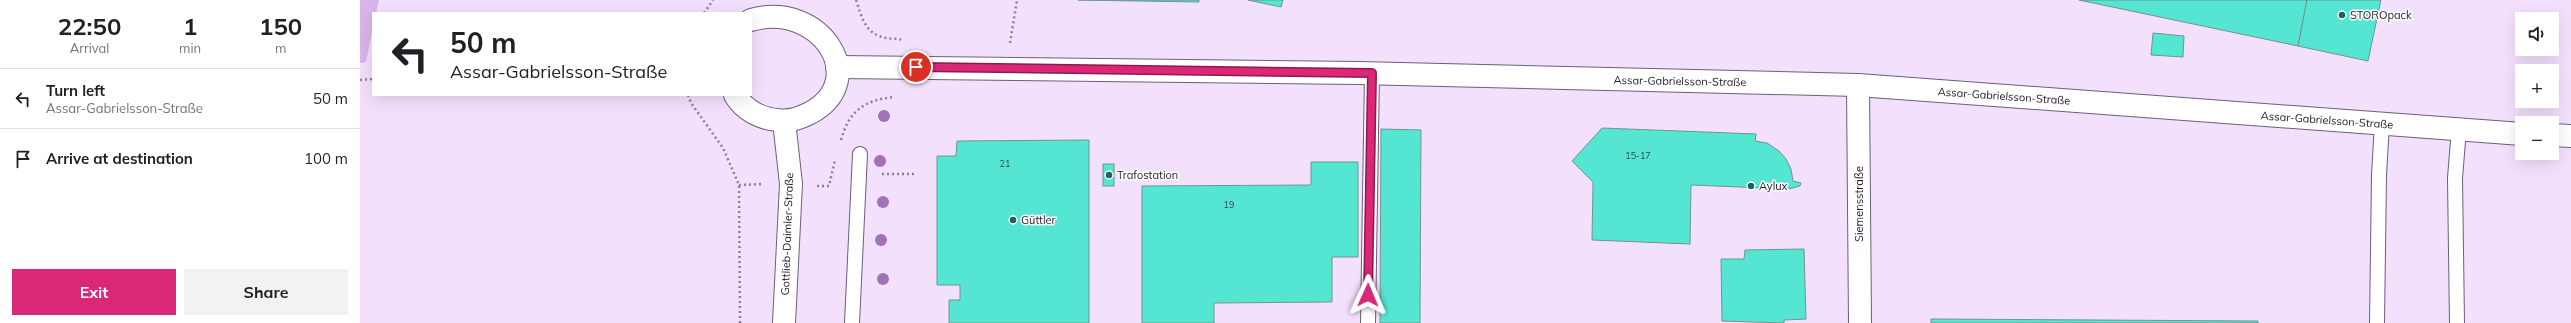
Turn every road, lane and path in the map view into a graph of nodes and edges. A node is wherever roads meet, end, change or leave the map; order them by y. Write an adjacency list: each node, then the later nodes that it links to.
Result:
1 (713, 0): 4 (path)
2 (1017, 0): 7 (path)
3 (784, 5): 5 (street); 6 (street)
4 (705, 12)
5 (752, 19)
6 (837, 67): 7 (street, Assar-Gabrielsson-Straße); 15 (street)
7 (1006, 68): 8 (street, Assar-Gabrielsson-Straße)
8 (1372, 73): 11 (street, Assar-Gabrielsson-Straße); 31 (lane)
9 (372, 79): 10 (path)
10 (360, 80)
11 (1858, 85): 16 (street, Assar-Gabrielsson-Straße); 32 (street, Siemensstraße)
12 (688, 96): 27 (path)
13 (736, 96): 15 (street)
14 (900, 96): 21 (path)
15 (784, 121): 26 (street, Gottlieb-Daimler-Straße)
16 (2382, 124): 17 (street, Assar-Gabrielsson-Straße); 33 (lane)
17 (2459, 129): 18 (street, Assar-Gabrielsson-Straße); 34 (lane)
18 (2515, 133)
19 (2559, 135): 20 (street)
20 (2571, 136)
21 (840, 143)
22 (860, 154): 24 (lane)
23 (835, 158): 26 (path)
24 (859, 174): 25 (path); 30 (lane)
25 (914, 174)
26 (791, 184): 27 (path); 29 (street, Gottlieb-Daimler-Straße)
27 (739, 185): 28 (path)
28 (740, 323)
29 (784, 323)
30 (852, 323)
31 (1368, 323)
32 (1860, 323)
33 (2376, 323)
34 (2457, 323)

